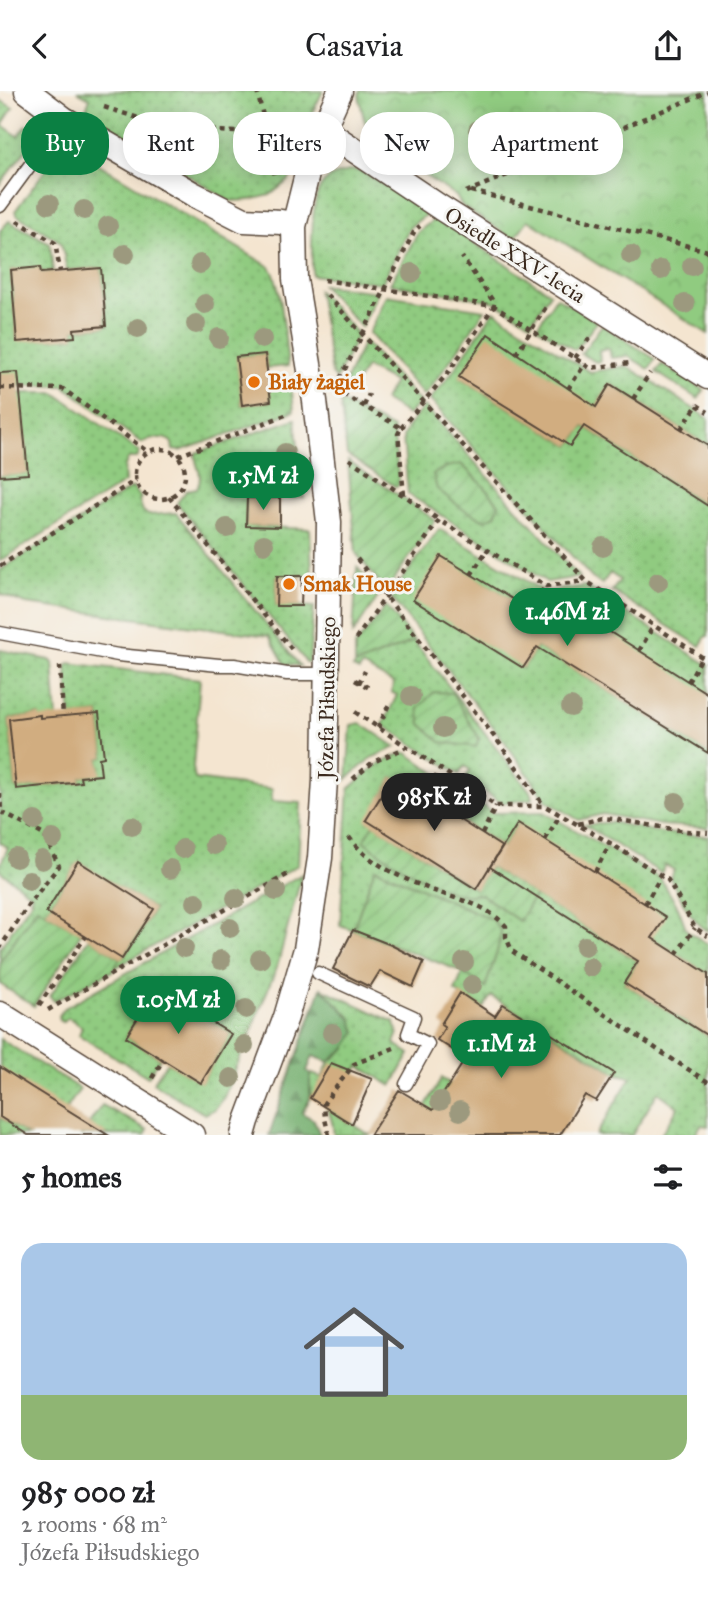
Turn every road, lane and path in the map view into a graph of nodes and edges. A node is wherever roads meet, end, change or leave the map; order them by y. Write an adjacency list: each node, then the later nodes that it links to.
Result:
1 (27, 91): 6 (street)
2 (257, 91): 7 (path)
3 (340, 91): 8 (street, Józefa Piłsudskiego)
4 (708, 92): 15 (path)
5 (100, 106): 9 (path)
6 (56, 112)
7 (262, 112)
8 (330, 112)
9 (233, 132)
10 (346, 144): 35 (street, Osiedle XXV-lecia)
11 (109, 145): 19 (street)
12 (27, 175): 17 (lane)
13 (277, 175): 19 (path)
14 (306, 175): 19 (street, Józefa Piłsudskiego)
15 (470, 191): 16 (path); 21 (path)
16 (463, 194)
17 (4, 210): 22 (path)
18 (424, 223): 25 (path)
19 (288, 224): 74 (street, Józefa Piłsudskiego)
20 (457, 250): 27 (path)
21 (708, 251)
22 (60, 271)
23 (314, 282): 25 (path)
24 (320, 288): 29 (path)
25 (384, 289): 27 (path); 29 (path)
26 (548, 305): 28 (path)
27 (494, 306): 28 (path); 42 (path)
28 (531, 330): 31 (path); 32 (path)
29 (362, 334): 42 (path); 44 (path)
30 (589, 338): 32 (path)
31 (516, 353)
32 (575, 358): 33 (path)
33 (585, 364): 34 (path); 38 (path)
34 (648, 375): 36 (path); 40 (path)
35 (708, 377)
36 (658, 381)
37 (0, 388): 49 (path)
38 (568, 389)
39 (369, 394): 44 (path)
40 (633, 398)
41 (687, 399): 43 (path)
42 (424, 402): 47 (path); 60 (path)
43 (697, 405): 46 (path); 48 (path)
44 (364, 406): 47 (path)
45 (294, 411): 50 (path)
46 (708, 412)
47 (401, 428): 53 (path)
48 (681, 429)
49 (148, 452): 50 (path); 52 (path)
50 (178, 456): 54 (path)
51 (346, 457): 53 (path)
52 (136, 480): 54 (path); 58 (path)
53 (404, 495): 55 (path)
54 (169, 497): 74 (path)
55 (439, 520): 56 (path); 63 (path)
56 (486, 550): 59 (path); 61 (path)
57 (352, 554): 63 (path)
58 (0, 566)
59 (471, 575)
60 (586, 581): 61 (path); 62 (path)
61 (546, 586): 64 (path)
62 (605, 593): 65 (path); 66 (path)
63 (385, 596): 68 (path); 88 (path)
64 (528, 609)
65 (588, 618)
66 (654, 625): 69 (path); 70 (path)
67 (0, 633): 74 (lane)
68 (350, 648)
69 (639, 651)
70 (702, 657): 72 (path); 75 (path)
71 (60, 658): 80 (path)
72 (708, 661)
73 (365, 671): 76 (path)
74 (328, 675): 76 (path); 113 (street, Józefa Piłsudskiego)
75 (688, 682)
76 (359, 683): 77 (path)
77 (371, 689)
78 (390, 702): 81 (path)
79 (346, 705): 81 (path)
80 (63, 717)
81 (378, 729): 82 (path)
82 (406, 748): 83 (path); 84 (path)
83 (440, 770): 86 (path); 87 (path)
84 (349, 783)
85 (0, 793): 103 (path)
86 (424, 797)
87 (496, 806): 88 (path); 93 (path)
88 (545, 806): 89 (path)
89 (560, 815): 90 (path); 94 (path)
90 (576, 824): 92 (path); 95 (path)
91 (346, 833): 109 (path)
92 (708, 833)
93 (482, 834)
94 (545, 840)
95 (610, 843): 97 (path); 98 (path)
96 (294, 870): 101 (path)
97 (594, 872)
98 (661, 876): 99 (path); 100 (path)
99 (645, 904)
100 (695, 927): 102 (path); 104 (path)
101 (86, 936)
102 (708, 936)
103 (0, 948)
104 (676, 954)
105 (318, 973): 107 (lane)
106 (0, 1014): 112 (street)
107 (408, 1034): 111 (lane); 114 (path)
108 (163, 1060): 110 (path)
109 (708, 1081)
110 (148, 1084)
111 (406, 1084)
112 (192, 1135)
113 (243, 1135)
114 (328, 1135)

